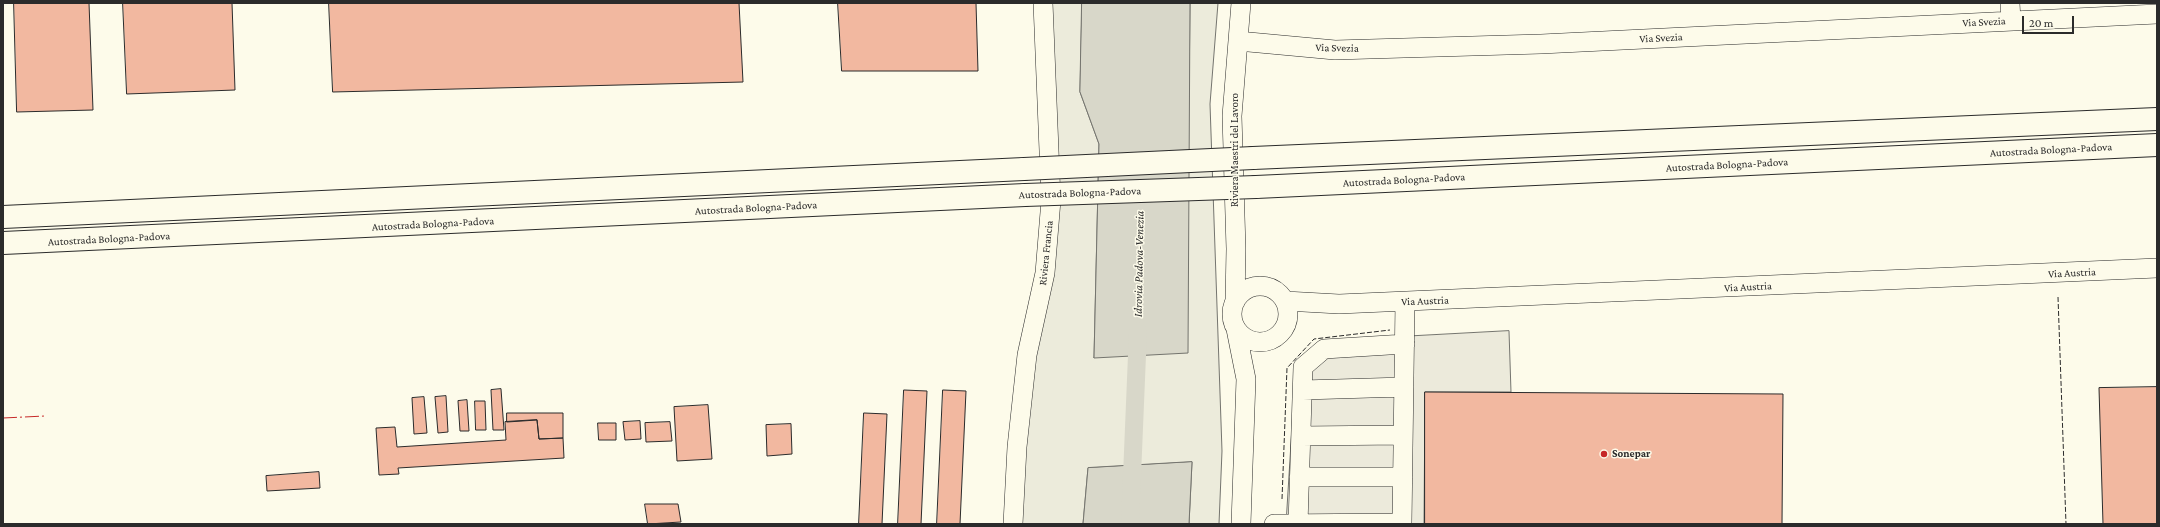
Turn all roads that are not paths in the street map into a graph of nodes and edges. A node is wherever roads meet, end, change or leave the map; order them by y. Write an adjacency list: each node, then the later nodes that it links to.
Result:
1 (1043, 3): 29 (street, Riviera Francia)
2 (1241, 3): 6 (street, Riviera Maestri del Lavoro)
3 (2010, 12): 4 (street, Via Svezia); 6 (street, Via Svezia)
4 (2073, 13): 5 (street, Via Svezia)
5 (2157, 14)
6 (1238, 41): 11 (street, Riviera Maestri del Lavoro)
7 (2157, 119): 9 (highway, bridge)
8 (2157, 145): 10 (highway, Autostrada Bologna-Padova, bridge)
9 (3, 217)
10 (3, 243)
11 (1236, 249): 13 (street, Riviera Maestri del Lavoro); 15 (street, Riviera Maestri del Lavoro)
12 (2157, 268): 16 (street, Via Austria)
13 (1260, 286): 14 (street, Riviera Maestri del Lavoro); 15 (street)
14 (1285, 301): 17 (street, Via Austria); 18 (street)
15 (1235, 302): 19 (street, Riviera Maestri del Lavoro)
16 (1405, 302): 17 (street, Via Austria); 21 (street)
17 (1340, 304): 18 (street, Via Austria)
18 (1286, 325): 20 (street, Riviera Maestri del Lavoro)
19 (1236, 329): 20 (street); 22 (street, Riviera Maestri del Lavoro)
20 (1266, 342): 22 (street, Riviera Maestri del Lavoro)
21 (1405, 344): 23 (street); 24 (street)
22 (1246, 378): 30 (street, Riviera Maestri del Lavoro)
23 (1404, 387): 24 (street); 25 (street)
24 (1303, 390): 26 (street)
25 (1403, 435): 26 (street); 28 (street)
26 (1301, 436): 27 (street)
27 (1299, 477): 28 (street); 32 (street)
28 (1403, 477): 32 (street)
29 (1013, 524)
30 (1241, 524)
31 (1274, 524): 32 (street)
32 (1298, 524)

